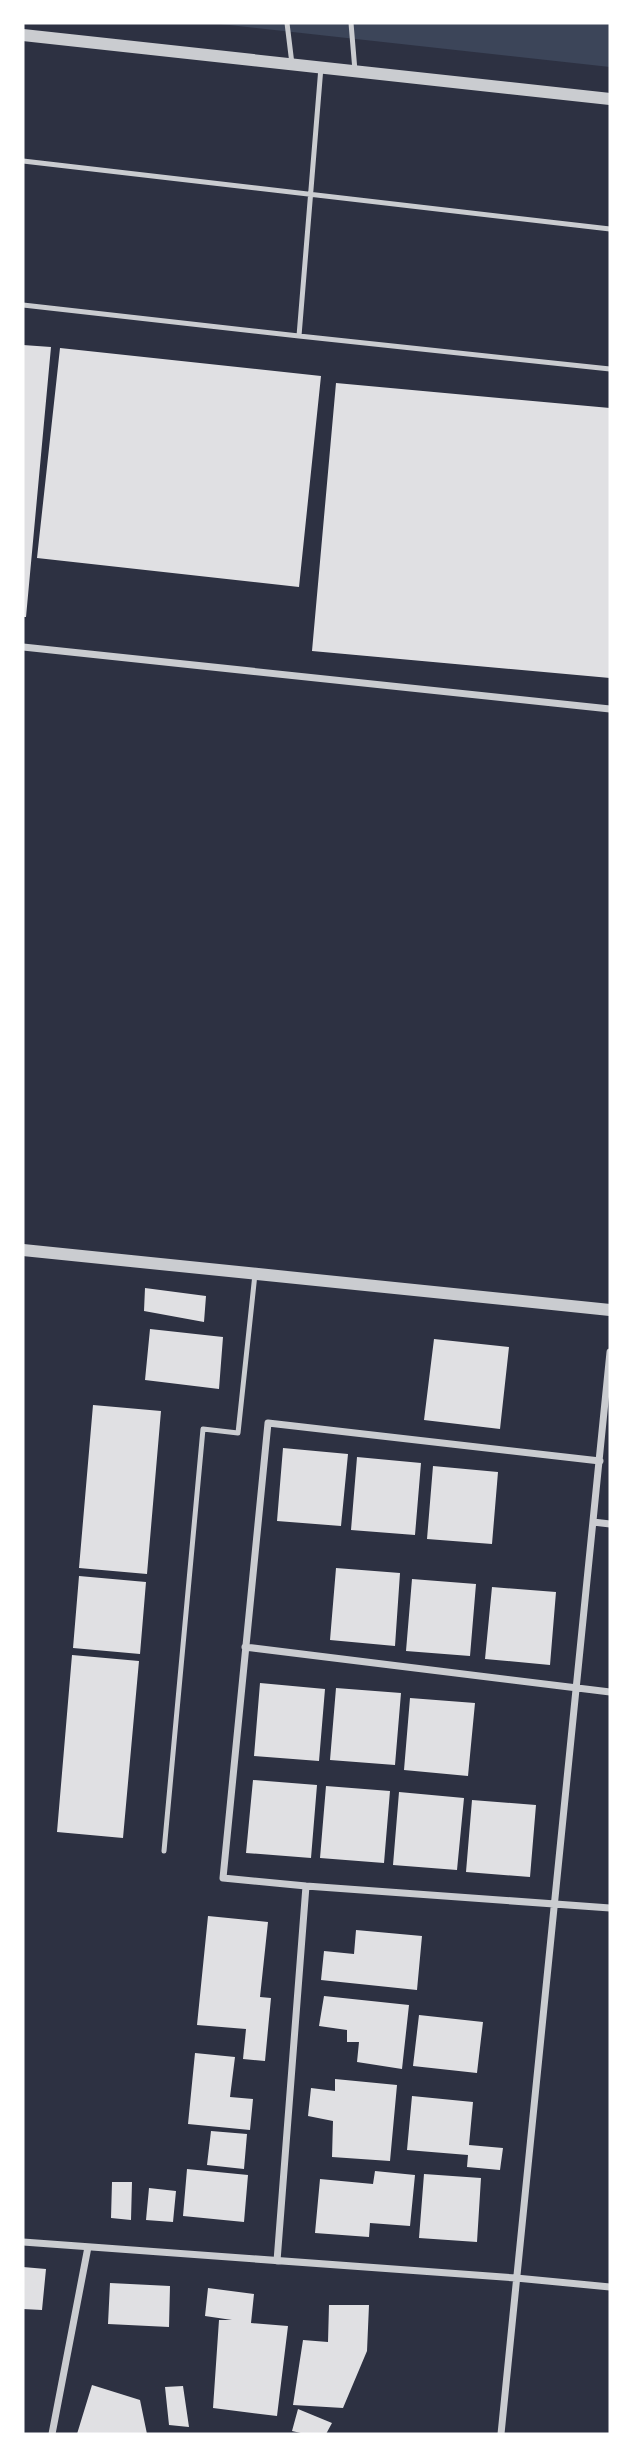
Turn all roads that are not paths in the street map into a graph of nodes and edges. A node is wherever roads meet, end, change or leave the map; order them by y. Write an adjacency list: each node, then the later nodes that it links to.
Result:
1 (287, 23): 4 (lane)
2 (351, 23): 6 (lane)
3 (23, 35): 4 (street)
4 (292, 64): 5 (street)
5 (321, 67): 6 (street); 9 (lane)
6 (355, 71): 7 (street)
7 (610, 99)
8 (23, 161): 9 (lane)
9 (311, 193): 10 (lane); 12 (lane)
10 (610, 229)
11 (23, 305): 12 (lane)
12 (299, 336): 13 (lane)
13 (610, 369)
14 (23, 647): 15 (street)
15 (610, 709)
16 (23, 1250): 17 (street)
17 (255, 1274): 18 (street); 26 (lane)
18 (610, 1310)
19 (610, 1352): 20 (street)
20 (600, 1461): 21 (street); 23 (street)
21 (593, 1522): 22 (street); 24 (street)
22 (610, 1524)
23 (245, 1647): 24 (street); 27 (street)
24 (575, 1687): 25 (street); 28 (street)
25 (610, 1692)
26 (163, 1851)
27 (306, 1886): 28 (street); 32 (street)
28 (554, 1903): 29 (street); 33 (street)
29 (610, 1908)
30 (23, 2242): 31 (street)
31 (89, 2247): 32 (street); 35 (street)
32 (277, 2261): 33 (street)
33 (516, 2278): 34 (street); 36 (street)
34 (610, 2287)
35 (52, 2434)
36 (502, 2434)

